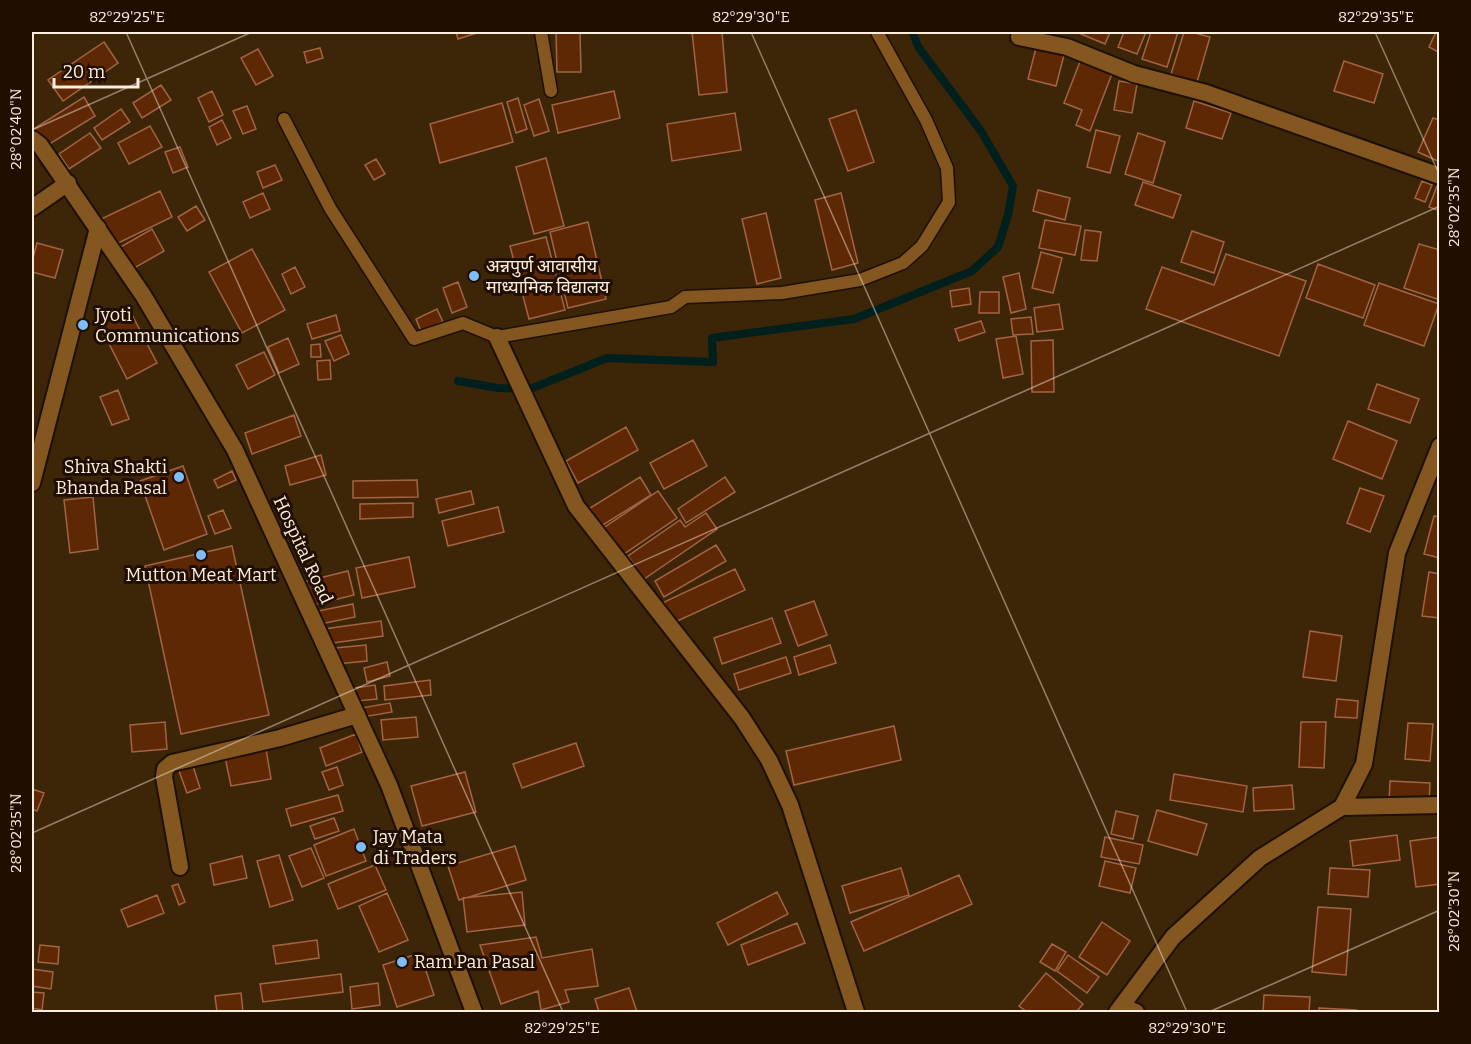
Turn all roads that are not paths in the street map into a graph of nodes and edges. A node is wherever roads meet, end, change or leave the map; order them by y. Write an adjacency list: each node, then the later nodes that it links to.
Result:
1 (542, 32): 4 (lane)
2 (877, 32): 11 (lane)
3 (1019, 37): 7 (street)
4 (551, 90)
5 (284, 119): 11 (lane)
6 (32, 139): 8 (street, Hospital Road)
7 (1440, 176)
8 (68, 183): 9 (street); 10 (street, Hospital Road)
9 (32, 208)
10 (98, 228): 13 (street); 14 (street, Hospital Road)
11 (497, 337): 20 (street)
12 (1440, 446): 16 (street)
13 (32, 483)
14 (357, 715): 17 (street); 19 (street, Hospital Road)
15 (1440, 805): 16 (street)
16 (1342, 807): 18 (street)
17 (180, 867)
18 (1125, 1010)
19 (474, 1012)
20 (856, 1012)

